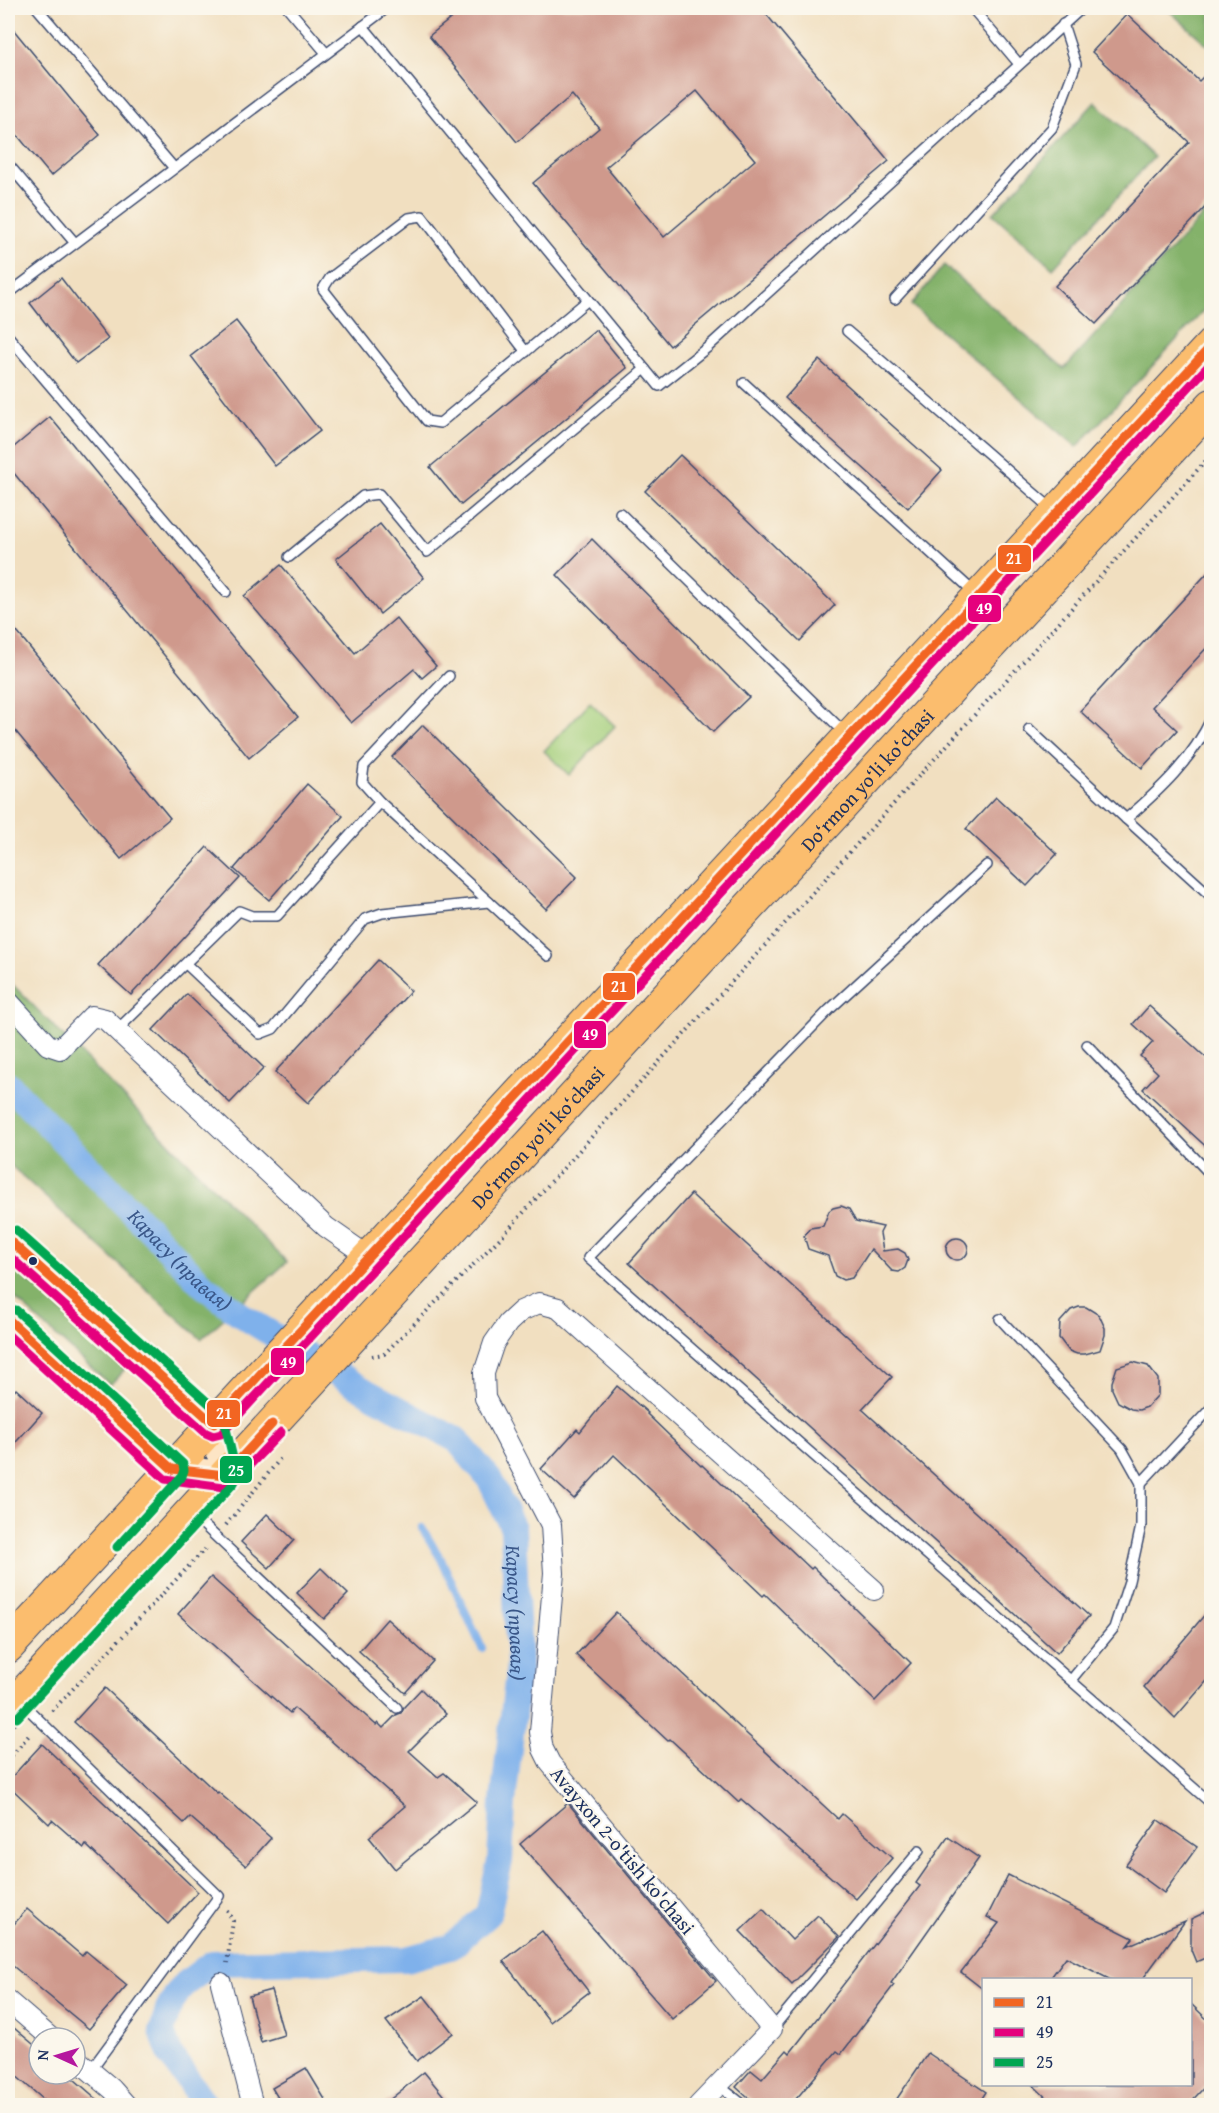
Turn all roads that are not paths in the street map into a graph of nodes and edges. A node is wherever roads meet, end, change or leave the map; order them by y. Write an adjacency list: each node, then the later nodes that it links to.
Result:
1 (37, 8): 11 (lane)
2 (288, 8): 8 (lane)
3 (387, 8): 7 (lane)
4 (972, 8): 9 (lane)
5 (1082, 8): 6 (lane)
6 (1063, 24): 9 (lane); 14 (lane)
7 (363, 26): 8 (lane); 15 (lane)
8 (326, 53): 11 (lane)
9 (1019, 64): 20 (lane)
10 (8, 164): 12 (lane)
11 (174, 168): 12 (lane)
12 (75, 243): 13 (lane)
13 (8, 294)
14 (895, 299)
15 (588, 300): 19 (lane); 20 (lane)
16 (847, 331): 24 (lane)
17 (8, 336): 26 (lane)
18 (1212, 344): 24 (main road)
19 (526, 352): 19 (lane)
20 (645, 369): 25 (lane)
21 (744, 383): 27 (lane)
22 (1212, 405): 50 (main road, Do‘rmon yo‘li ko‘chasi)
23 (620, 513): 31 (lane)
24 (1056, 513): 27 (main road)
25 (290, 557)
26 (226, 592)
27 (979, 597): 31 (main road)
28 (448, 675): 32 (lane)
29 (1212, 717): 33 (lane)
30 (1029, 729): 33 (lane)
31 (849, 736): 44 (main road)
32 (380, 802): 36 (lane); 38 (lane)
33 (1126, 819): 35 (lane)
34 (987, 865): 55 (lane)
35 (1212, 897)
36 (489, 902): 37 (lane); 38 (lane)
37 (548, 956)
38 (186, 964): 40 (lane)
39 (8, 1001): 40 (street)
40 (117, 1030): 44 (street)
41 (1087, 1045): 42 (lane)
42 (1212, 1176)
43 (8, 1239): 48 (main road)
44 (369, 1257): 48 (main road)
45 (1000, 1318): 51 (lane)
46 (8, 1319): 49 (main road)
47 (1212, 1407): 51 (lane)
48 (214, 1424): 49 (main road); 50 (main road)
49 (172, 1469): 50 (main road); 54 (main road)
50 (225, 1475): 52 (main road, Do‘rmon yo‘li ko‘chasi)
51 (1141, 1483): 55 (lane)
52 (190, 1512): 56 (main road, Do‘rmon yo‘li ko‘chasi); 57 (lane)
53 (874, 1590): 63 (street, Avayxon 2-o'tish ko'chasi)
54 (8, 1647)
55 (1071, 1680): 58 (lane)
56 (13, 1705): 65 (lane)
57 (397, 1708)
58 (1212, 1804)
59 (919, 1851): 63 (lane)
60 (223, 1975): 68 (street)
61 (8, 2001): 62 (street)
62 (37, 2026)
63 (772, 2029): 66 (street)
64 (87, 2068): 65 (street)
65 (90, 2071): 67 (street)
66 (718, 2085): 69 (street); 70 (lane)
67 (127, 2106)
68 (254, 2106)
69 (698, 2106)
70 (744, 2106)

